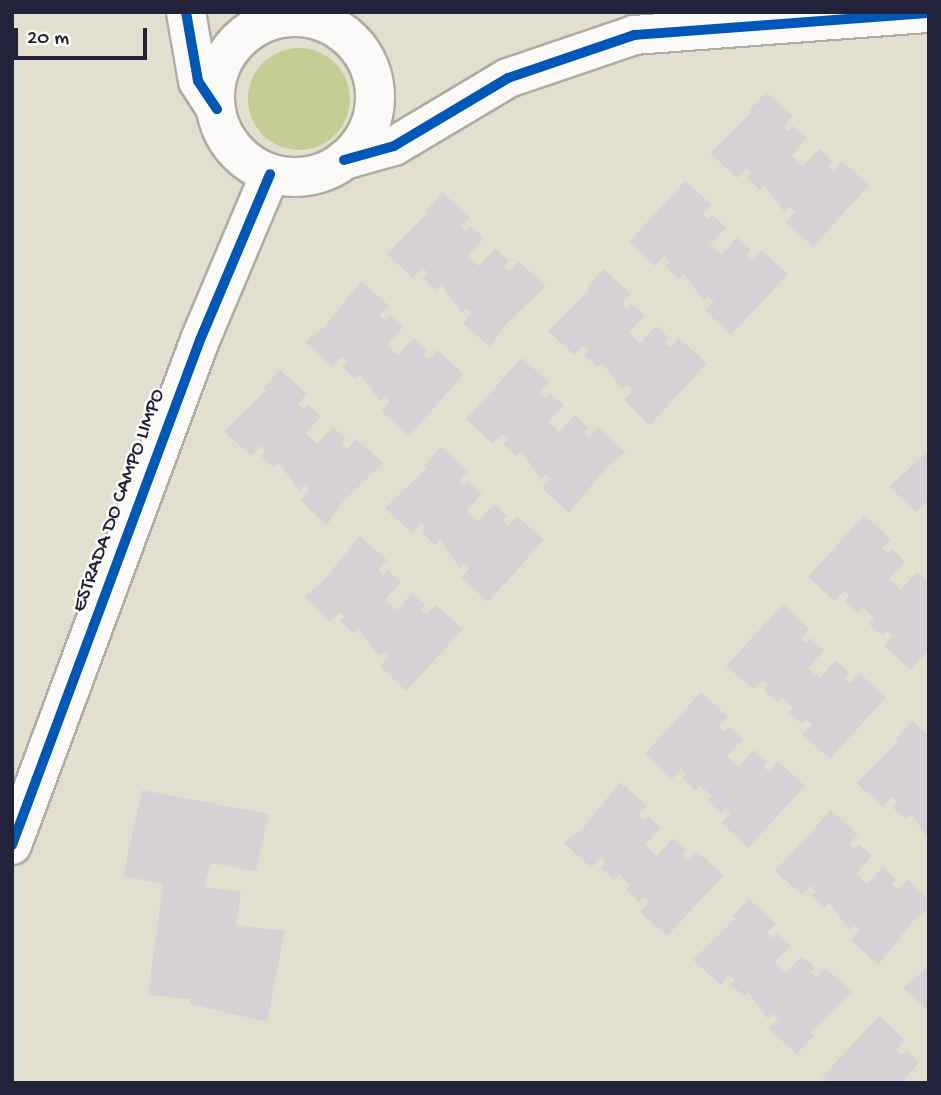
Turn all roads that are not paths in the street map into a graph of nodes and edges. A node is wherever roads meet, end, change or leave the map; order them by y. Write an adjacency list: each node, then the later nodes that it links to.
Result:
1 (186, 12): 4 (street)
2 (929, 13): 5 (street)
3 (331, 19): 4 (street); 5 (street)
4 (217, 109): 6 (street)
5 (344, 160): 6 (street)
6 (271, 174): 7 (street, ESTRADA DO CAMPO LIMPO)
7 (12, 845)

